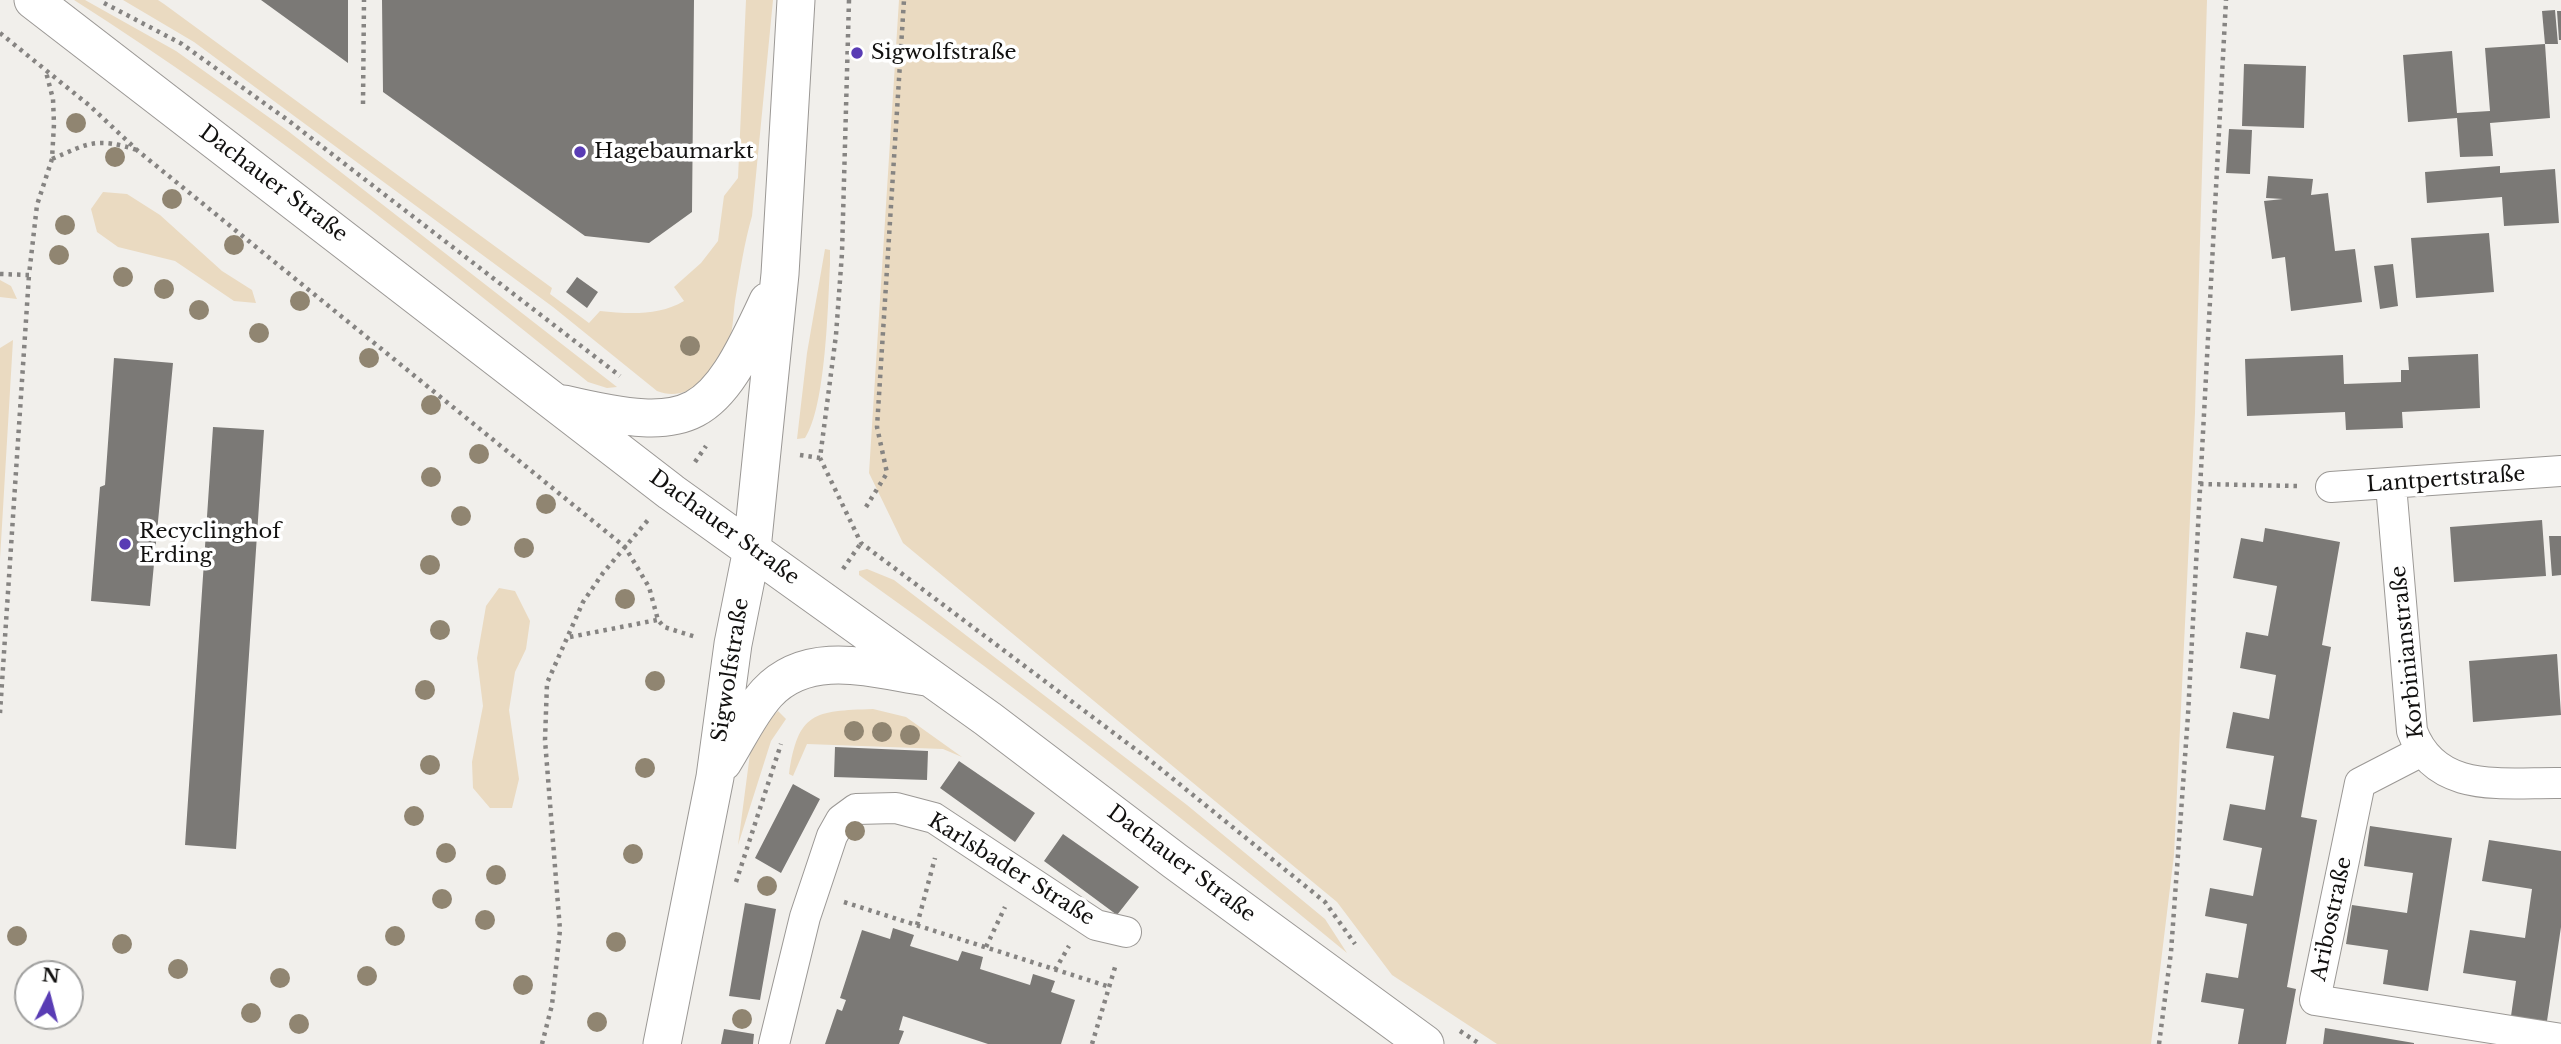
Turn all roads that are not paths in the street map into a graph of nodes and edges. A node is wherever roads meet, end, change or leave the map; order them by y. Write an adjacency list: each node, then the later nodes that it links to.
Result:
1 (33, 0): 4 (street, Dachauer Straße)
2 (796, 0): 3 (street, Sigwolfstraße)
3 (780, 274): 4 (street); 8 (street, Sigwolfstraße)
4 (552, 401): 8 (street, Dachauer Straße)
5 (2561, 471): 6 (street, Lantpertstraße)
6 (2391, 485): 7 (street, Lantpertstraße); 10 (street, Korbinianstraße)
7 (2330, 487)
8 (752, 549): 9 (street, Dachauer Straße); 11 (street, Sigwolfstraße)
9 (930, 677): 11 (street); 17 (street, Dachauer Straße)
10 (2420, 751): 12 (street, Korbinianstraße); 14 (street, Aribostraße)
11 (715, 777): 15 (street, Sigwolfstraße)
12 (2561, 783)
13 (1126, 932): 16 (street, Karlsbader Straße)
14 (2561, 1039)
15 (662, 1044)
16 (774, 1044)
17 (1425, 1044)

